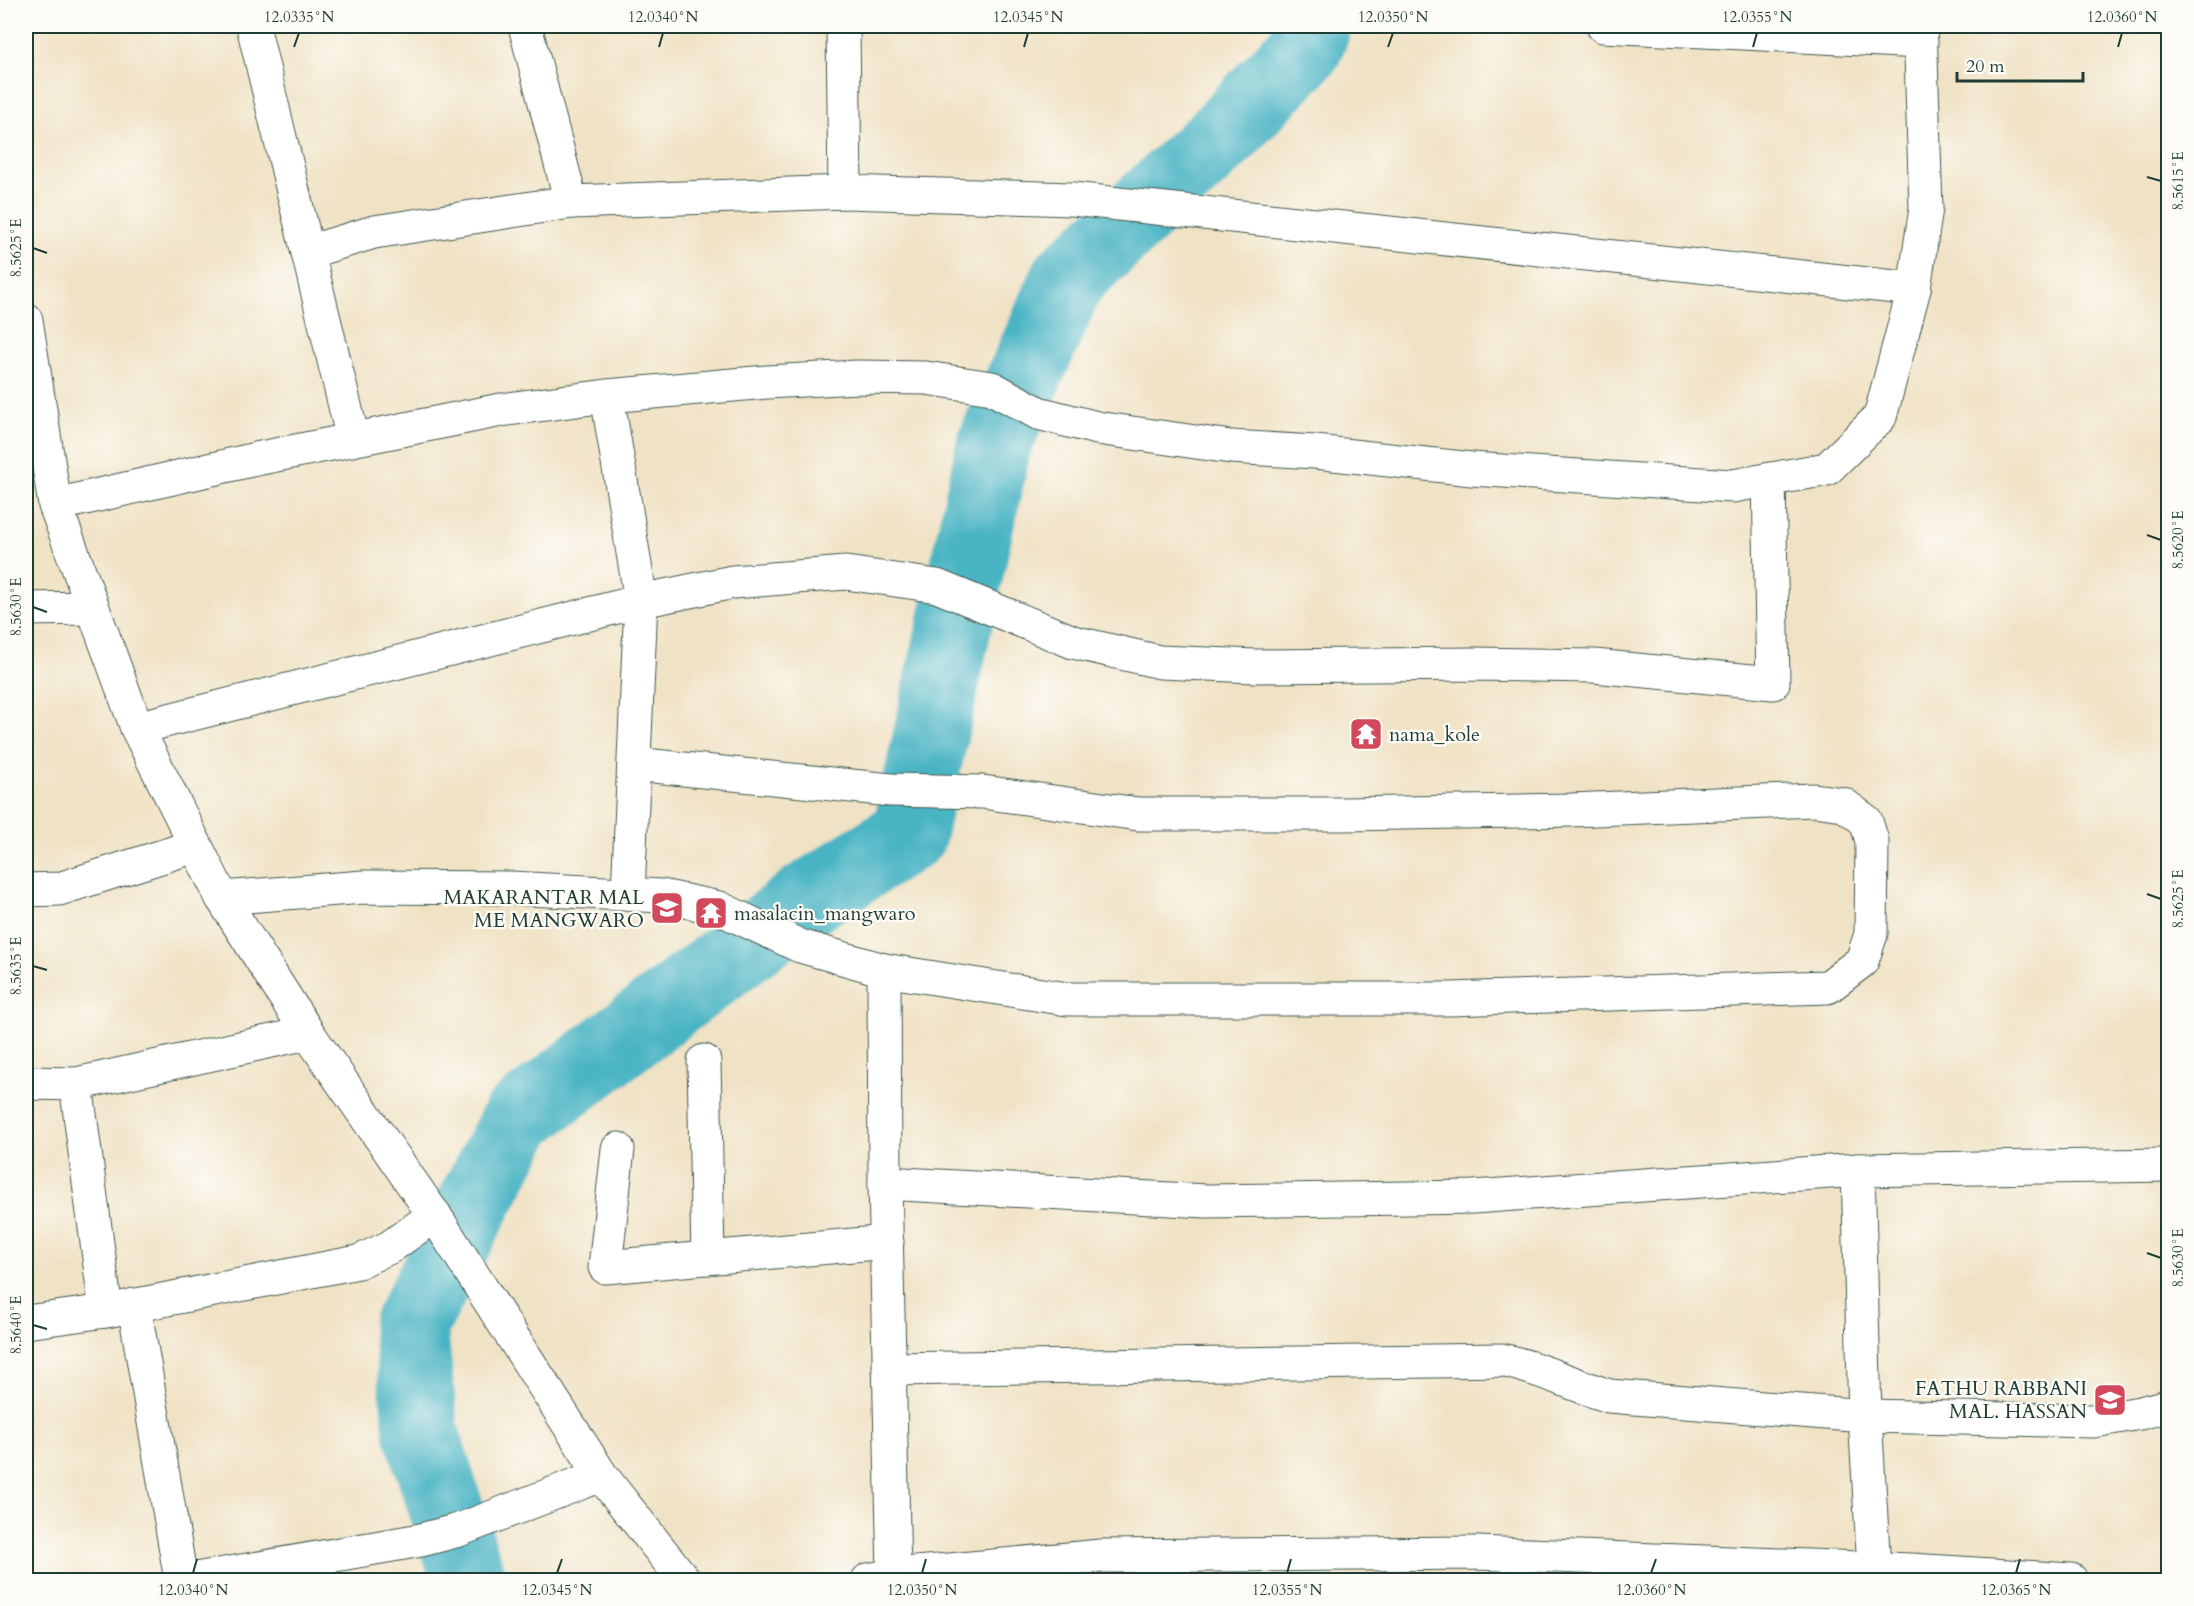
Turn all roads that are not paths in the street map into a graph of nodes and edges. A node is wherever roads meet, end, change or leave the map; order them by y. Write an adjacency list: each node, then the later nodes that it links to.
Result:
1 (252, 26): 8 (street)
2 (525, 26): 7 (street)
3 (843, 26): 6 (street)
4 (1603, 26): 5 (street)
5 (1921, 34): 9 (street)
6 (845, 192): 7 (street); 9 (street)
7 (571, 202): 8 (street)
8 (308, 252): 12 (street)
9 (1914, 289): 13 (street)
10 (26, 320): 14 (street)
11 (607, 396): 12 (street); 13 (street); 15 (street)
12 (353, 440): 14 (street)
13 (1769, 479): 15 (street)
14 (55, 505): 16 (street)
15 (641, 602): 18 (street); 19 (street)
16 (93, 608): 17 (street); 18 (street)
17 (26, 609)
18 (137, 728): 20 (street)
19 (634, 764): 22 (street); 24 (street)
20 (195, 846): 21 (street); 23 (street)
21 (26, 890)
22 (628, 894): 23 (street); 24 (street)
23 (222, 898): 25 (street)
24 (885, 970): 32 (street)
25 (308, 1033): 28 (street); 33 (street)
26 (704, 1061): 35 (street)
27 (26, 1083): 28 (street)
28 (76, 1084): 36 (street)
29 (618, 1149): 35 (street)
30 (2169, 1166): 31 (street)
31 (1858, 1170): 32 (street); 40 (street)
32 (885, 1184): 34 (street)
33 (437, 1218): 36 (street); 41 (street)
34 (887, 1242): 35 (street); 38 (street)
35 (708, 1258)
36 (120, 1308): 37 (street); 45 (street)
37 (26, 1322)
38 (889, 1369): 40 (street); 44 (street)
39 (2169, 1406): 40 (street)
40 (1865, 1416): 42 (street)
41 (601, 1475): 46 (street); 47 (street)
42 (1874, 1569): 43 (street); 44 (street)
43 (1911, 1575): 48 (street)
44 (881, 1578)
45 (181, 1581)
46 (190, 1581)
47 (684, 1581)
48 (2071, 1581)

